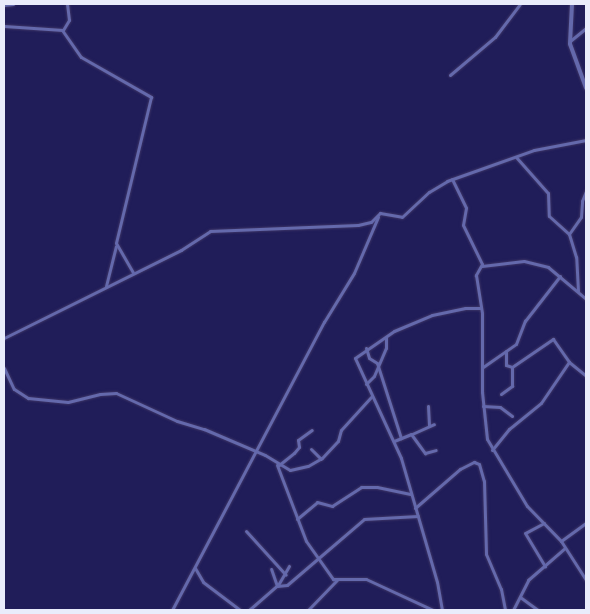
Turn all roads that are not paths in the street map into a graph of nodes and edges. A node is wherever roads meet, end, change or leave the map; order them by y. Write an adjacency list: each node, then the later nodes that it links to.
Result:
1 (13, 4): 5 (street)
2 (66, 4): 8 (street)
3 (520, 4): 10 (street)
4 (572, 4): 9 (street)
5 (4, 5)
6 (4, 26): 8 (street)
7 (586, 28): 9 (street)
8 (62, 30): 18 (street)
9 (570, 41): 11 (street)
10 (450, 75)
11 (586, 88)
12 (586, 140): 13 (street)
13 (516, 157): 14 (street); 17 (street)
14 (452, 179): 16 (street); 19 (street)
15 (586, 191): 17 (street)
16 (379, 214): 20 (street); 51 (street)
17 (569, 234): 23 (street)
18 (116, 245): 20 (street); 22 (street)
19 (482, 266): 21 (street); 25 (street)
20 (133, 272): 22 (street)
21 (560, 276): 23 (street); 29 (street)
22 (106, 287): 27 (street)
23 (578, 292): 24 (street)
24 (586, 299)
25 (481, 308): 26 (street); 32 (street)
26 (386, 337): 28 (street); 31 (street)
27 (4, 338)
28 (366, 348): 31 (street); 36 (street)
29 (506, 351): 32 (street); 33 (street)
30 (569, 362): 33 (street); 35 (street); 50 (street)
31 (378, 365): 36 (street); 46 (street)
32 (483, 367): 40 (street)
33 (512, 367): 37 (street)
34 (4, 368): 51 (street)
35 (586, 376)
36 (366, 384): 38 (street)
37 (501, 394)
38 (372, 398): 47 (street); 52 (street)
39 (428, 406): 43 (street)
40 (483, 406): 41 (street); 50 (street)
41 (512, 416)
42 (434, 424): 43 (street)
43 (429, 426): 45 (street)
44 (312, 430): 53 (street)
45 (412, 434): 46 (street); 49 (street)
46 (401, 438): 47 (street)
47 (394, 441): 54 (street)
48 (311, 449): 52 (street)
49 (436, 450)
50 (492, 450): 58 (street)
51 (257, 451): 53 (street); 66 (street)
52 (321, 459): 53 (street)
53 (278, 464): 57 (street)
54 (410, 494): 55 (street); 57 (street)
55 (415, 508): 56 (street); 79 (street)
56 (418, 516): 63 (street); 78 (street)
57 (296, 519): 63 (street)
58 (544, 523): 61 (street); 65 (street)
59 (586, 523): 61 (street)
60 (246, 531): 68 (street)
61 (562, 541): 62 (street)
62 (565, 548): 65 (street); 70 (street)
63 (320, 558): 69 (street); 71 (street)
64 (289, 566): 68 (street)
65 (544, 566): 72 (street)
66 (195, 568): 73 (street); 74 (street)
67 (271, 569): 71 (street)
68 (286, 574): 71 (street)
69 (337, 580): 76 (street); 77 (street)
70 (586, 580)
71 (277, 586): 75 (street)
72 (520, 597): 80 (street); 81 (street)
73 (172, 610)
74 (240, 610)
75 (248, 610)
76 (308, 610)
77 (433, 610)
78 (442, 610)
79 (505, 610)
80 (514, 610)
81 (538, 610)

